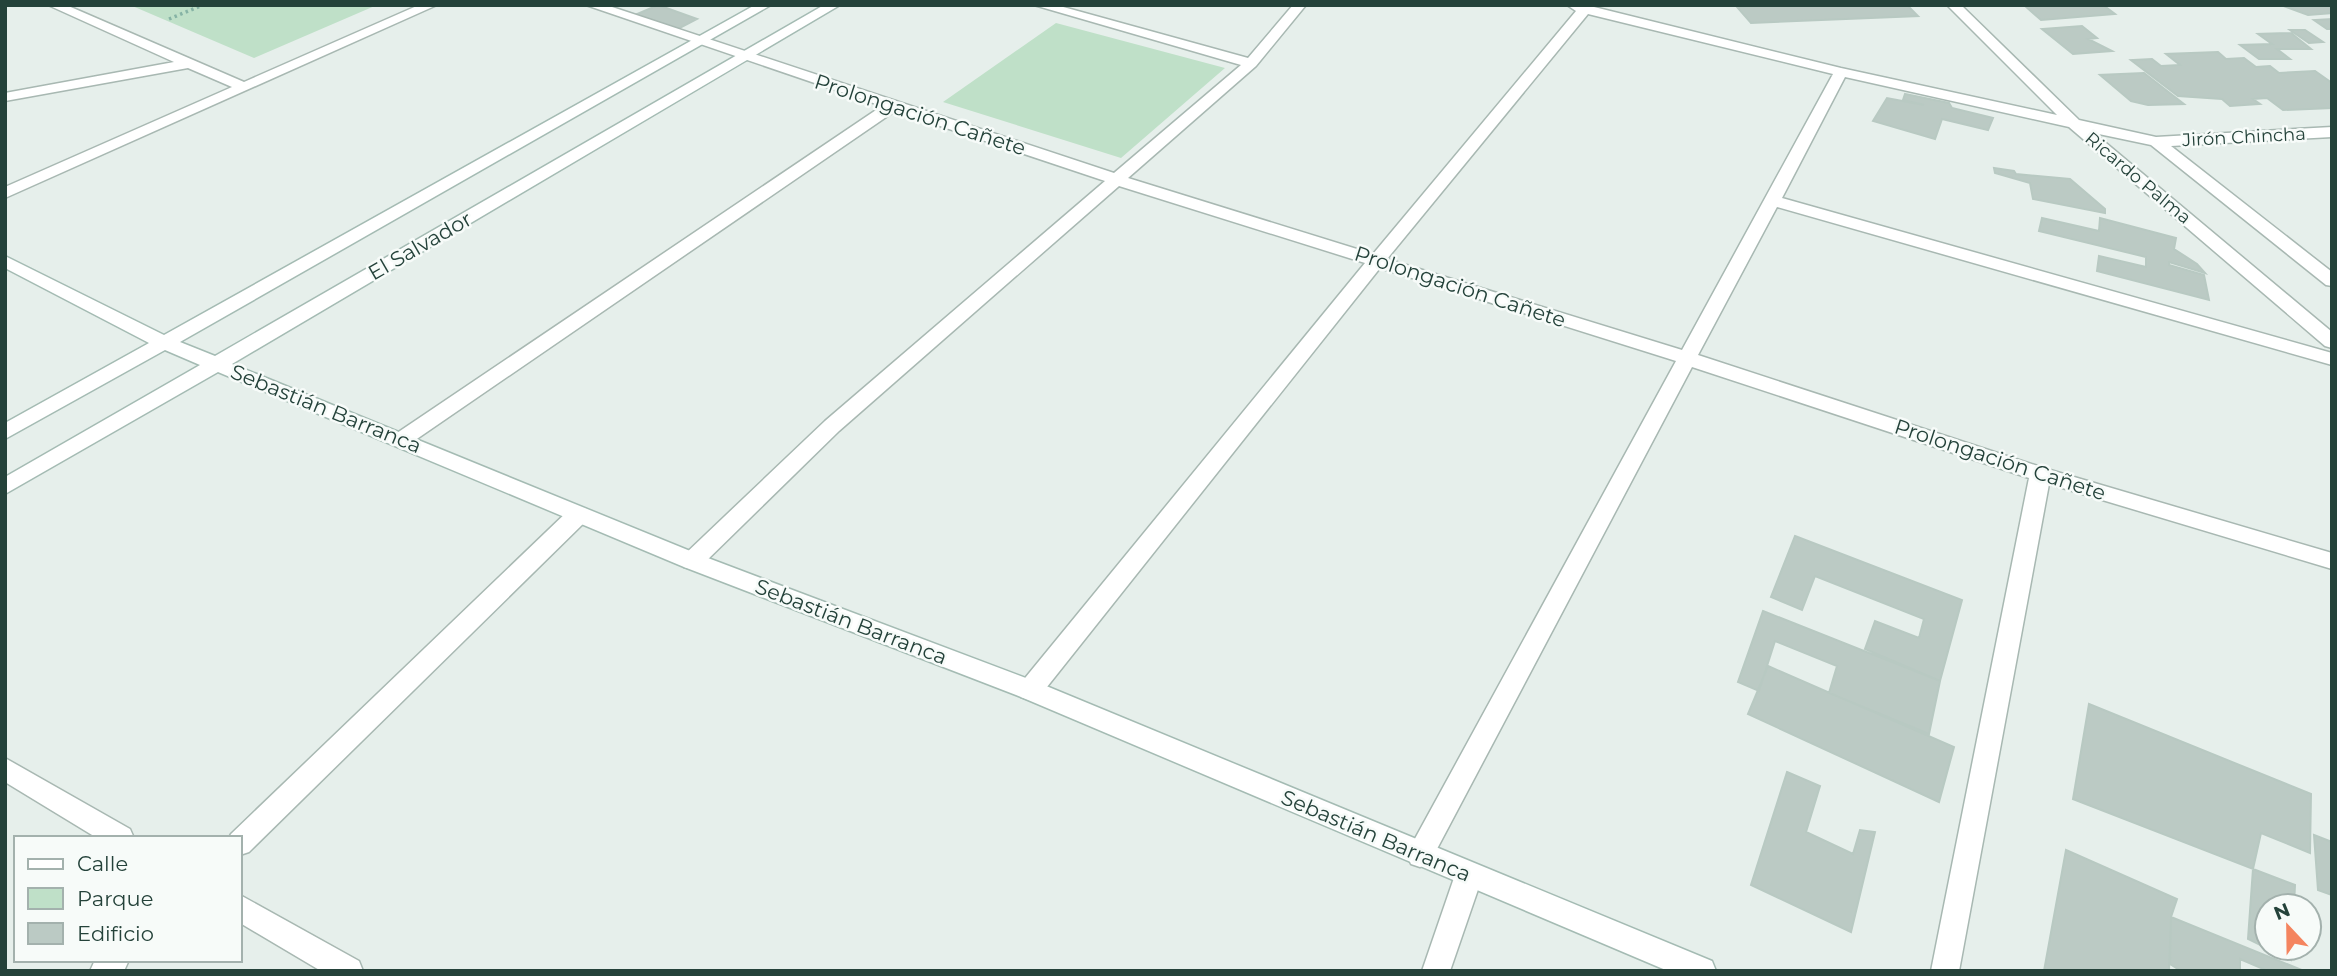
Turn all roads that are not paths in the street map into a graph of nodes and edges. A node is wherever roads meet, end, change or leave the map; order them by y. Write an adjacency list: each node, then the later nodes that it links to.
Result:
1 (54, 5): 13 (street)
2 (431, 5): 15 (street)
3 (592, 5): 10 (street, Prolongación Cañete)
4 (765, 5): 10 (street, El Salvador)
5 (834, 5): 11 (street, El Salvador)
6 (1040, 5): 12 (street)
7 (1300, 5): 12 (street)
8 (1953, 5): 18 (street, Ricardo Palma)
9 (1578, 7): 14 (street); 24 (street)
10 (700, 41): 11 (street, Prolongación Cañete); 28 (street, El Salvador)
11 (746, 57): 17 (street, Prolongación Cañete); 31 (street, El Salvador)
12 (1251, 63): 21 (street)
13 (190, 64): 15 (street); 16 (street)
14 (1841, 72): 18 (street); 23 (street)
15 (243, 87): 22 (street)
16 (5, 97)
17 (892, 106): 21 (street, Prolongación Cañete); 33 (street)
18 (2073, 123): 20 (street); 27 (street, Ricardo Palma)
19 (2332, 132): 20 (street, Jirón Chincha)
20 (2156, 142): 26 (street, Ricardo Palma)
21 (1118, 180): 24 (street, Prolongación Cañete); 37 (street)
22 (5, 193)
23 (1771, 200): 29 (street); 30 (street)
24 (1377, 260): 29 (street, Prolongación Cañete); 39 (street)
25 (5, 261): 28 (street, Sebastián Barranca)
26 (2332, 281)
27 (2332, 341)
28 (165, 343): 31 (street, Sebastián Barranca); 32 (street, El Salvador)
29 (1689, 359): 34 (street, Prolongación Cañete); 43 (street)
30 (2332, 359)
31 (216, 364): 33 (street, Sebastián Barranca); 35 (street, El Salvador)
32 (5, 432)
33 (401, 440): 36 (street, Sebastián Barranca)
34 (2040, 474): 38 (street, Prolongación Cañete); 49 (street)
35 (5, 487)
36 (578, 515): 37 (street, Sebastián Barranca); 42 (street)
37 (692, 561): 39 (street, Sebastián Barranca)
38 (2332, 561)
39 (1030, 690): 43 (street, Sebastián Barranca)
40 (5, 769): 41 (street)
41 (118, 836)
42 (242, 841)
43 (1420, 855): 44 (street, Sebastián Barranca)
44 (1469, 875): 47 (street); 48 (street, Sebastián Barranca)
45 (242, 909): 46 (street)
46 (349, 971)
47 (1436, 971)
48 (1702, 971)
49 (1945, 971)

